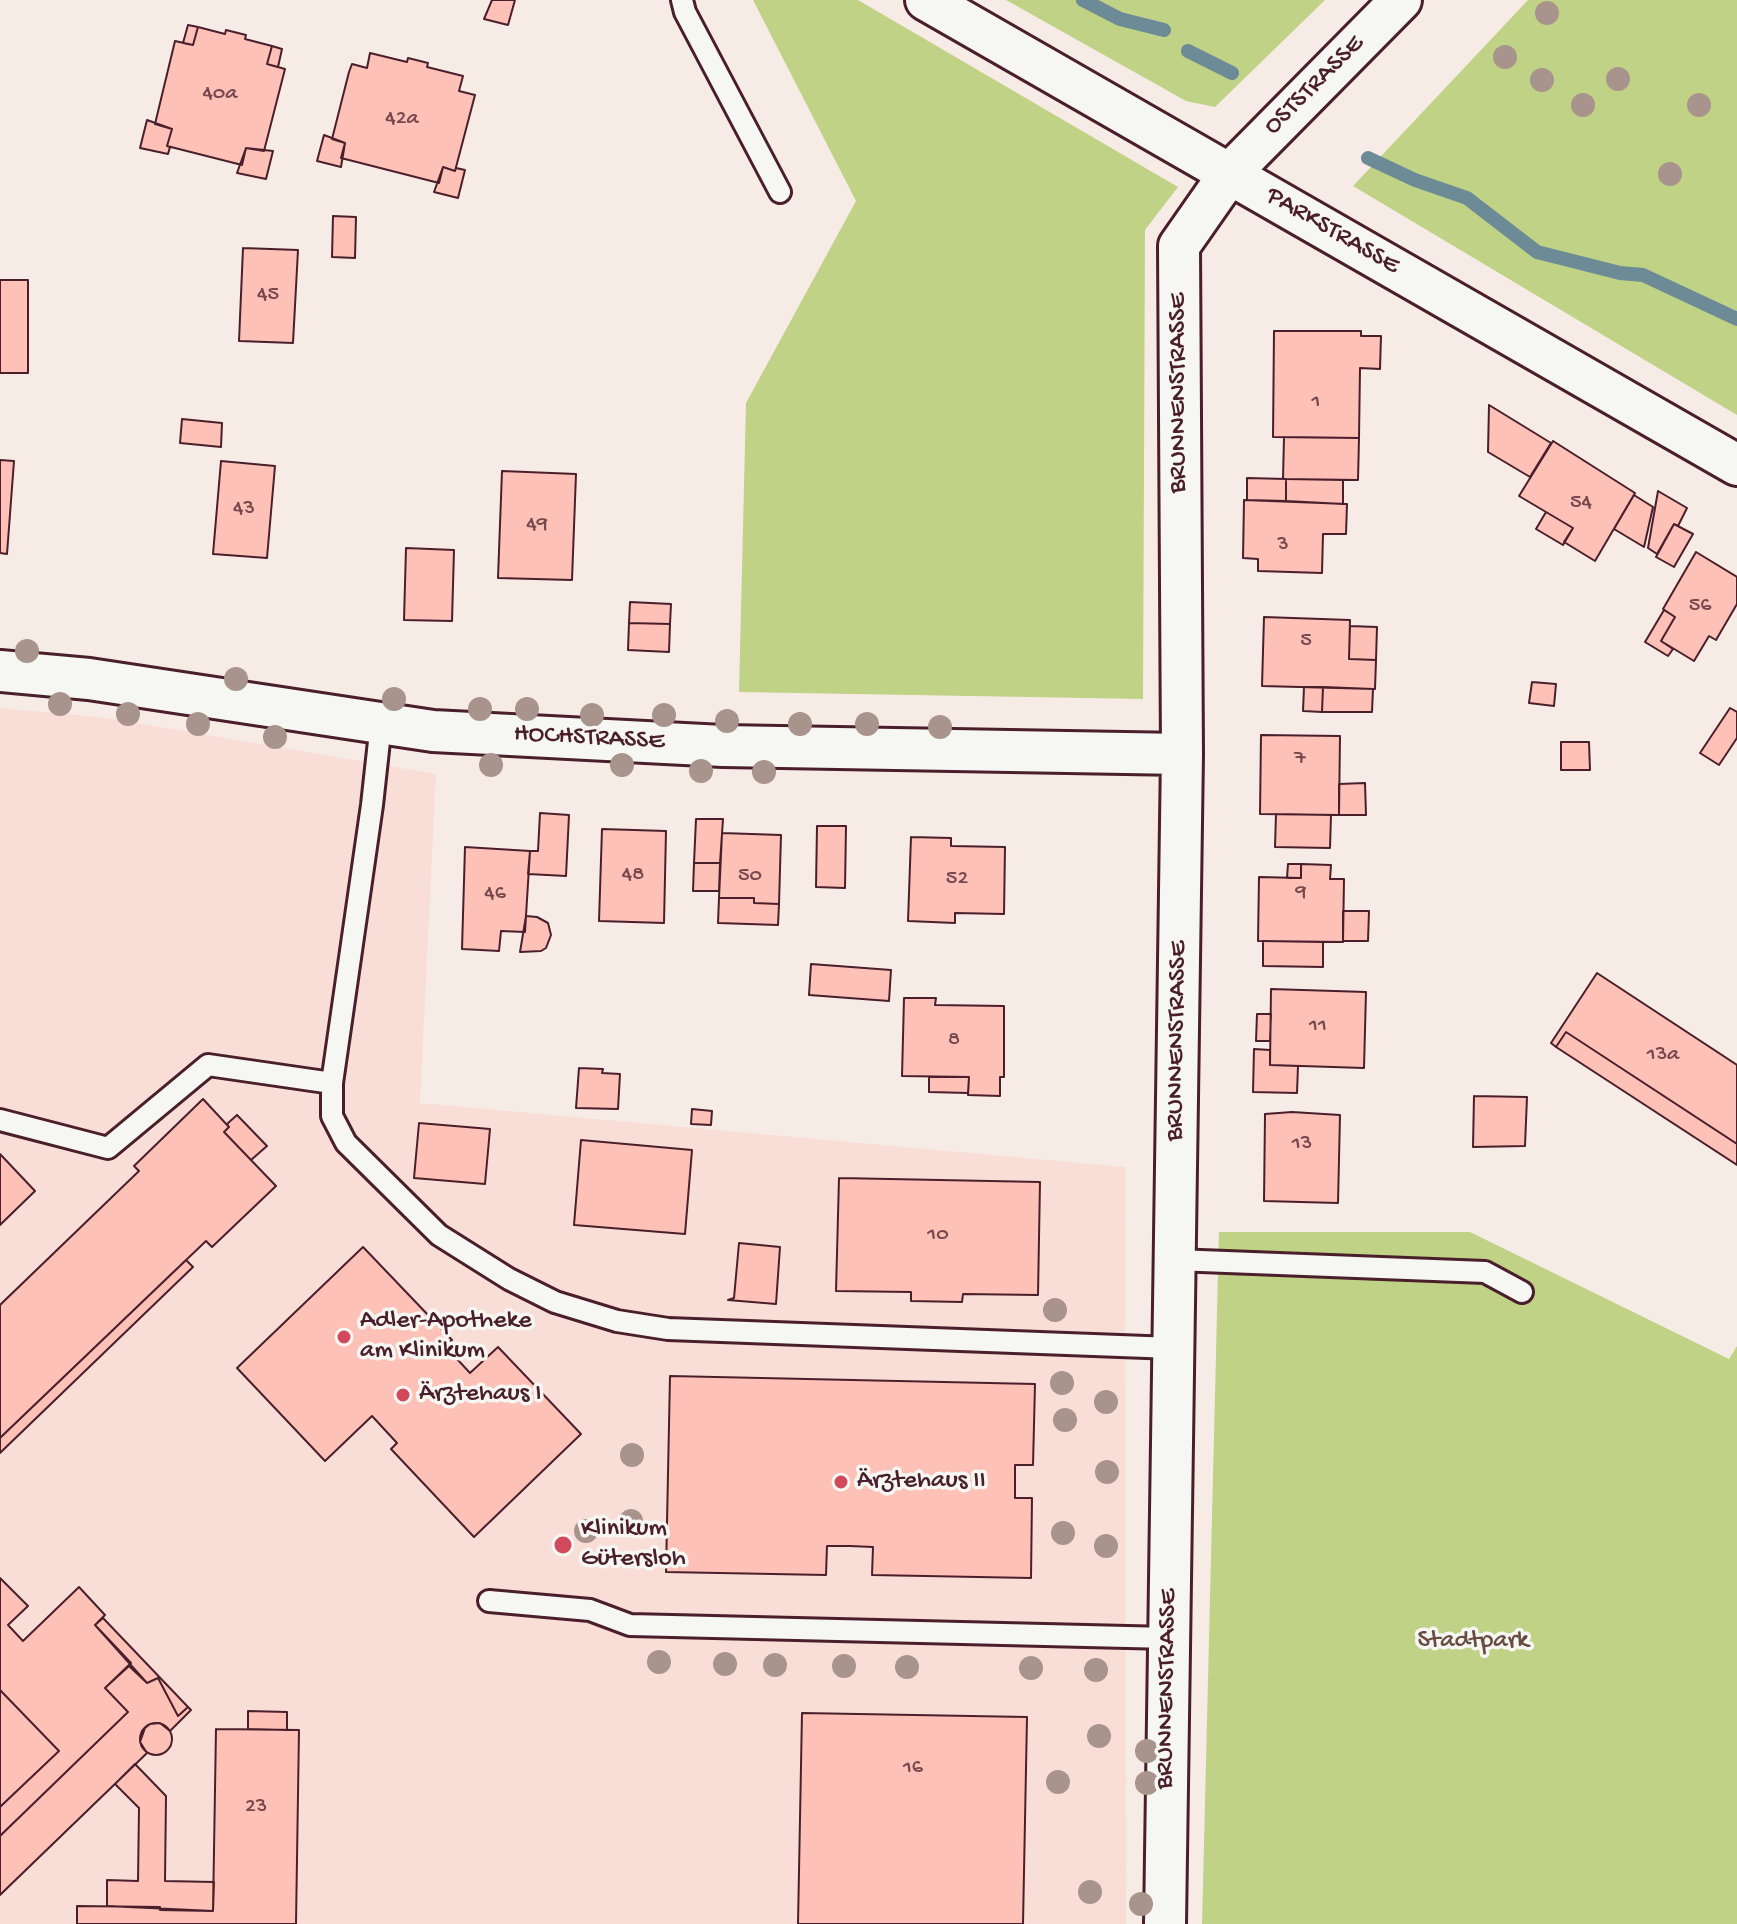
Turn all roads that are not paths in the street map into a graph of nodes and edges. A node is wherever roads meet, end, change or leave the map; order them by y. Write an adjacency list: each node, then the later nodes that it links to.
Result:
1 (682, 0): 5 (lane)
2 (926, 0): 4 (street, PARKSTRASSE)
3 (1401, 0): 4 (street, OSTSTRASSE)
4 (1230, 173): 6 (street, PARKSTRASSE); 9 (street, BRUNNENSTRASSE)
5 (780, 192)
6 (1737, 465)
7 (0, 671): 8 (street, HOCHSTRASSE)
8 (381, 723): 9 (street, HOCHSTRASSE); 10 (lane)
9 (1182, 754): 12 (street, BRUNNENSTRASSE)
10 (332, 1083): 11 (lane); 14 (lane)
11 (0, 1120)
12 (1175, 1260): 13 (lane); 14 (street, BRUNNENSTRASSE)
13 (1522, 1292)
14 (1173, 1348): 16 (street, BRUNNENSTRASSE)
15 (489, 1601): 16 (lane)
16 (1169, 1638): 17 (street, BRUNNENSTRASSE)
17 (1165, 1924)

